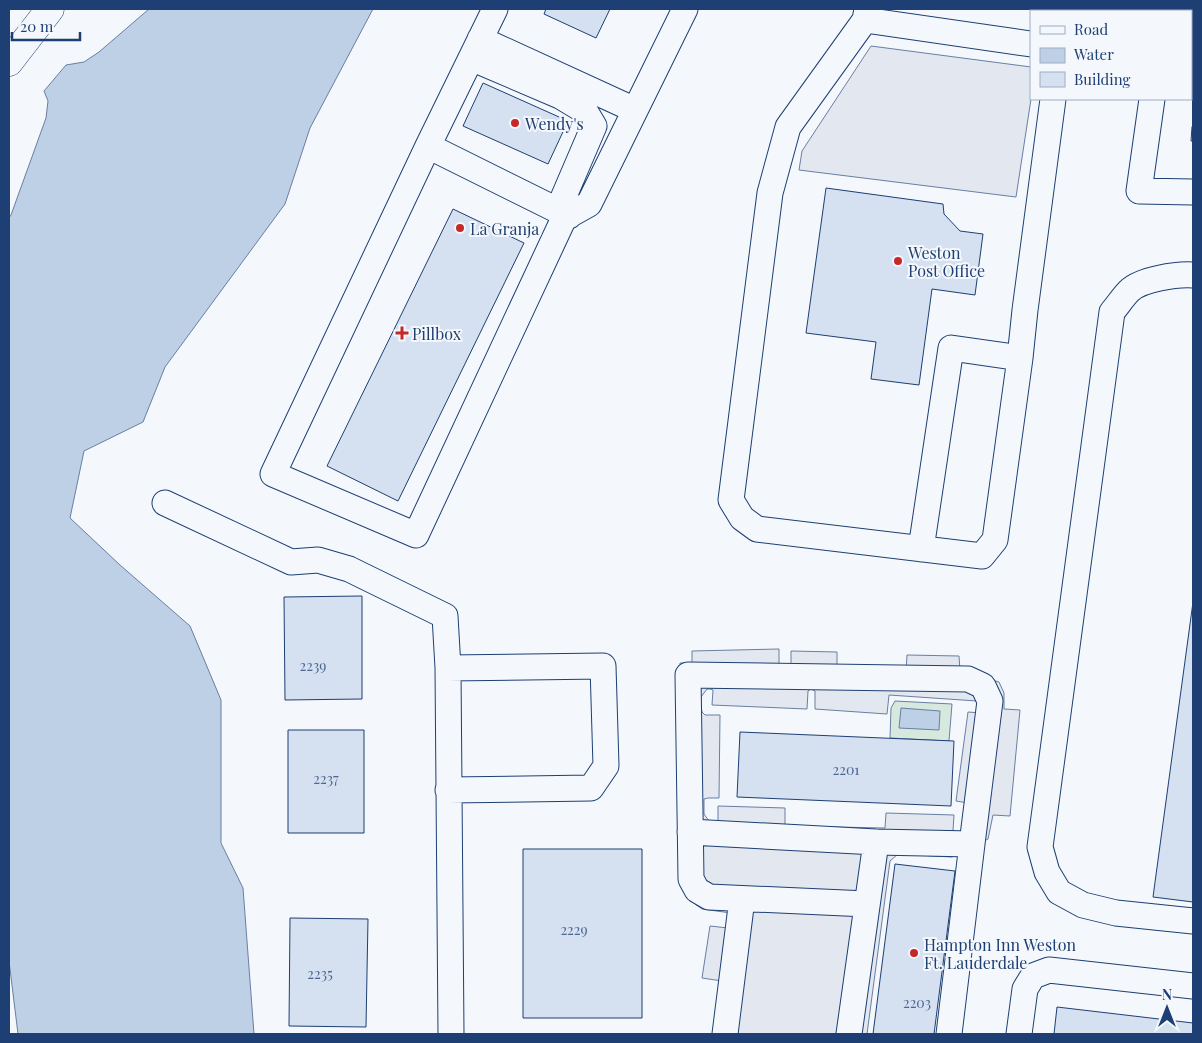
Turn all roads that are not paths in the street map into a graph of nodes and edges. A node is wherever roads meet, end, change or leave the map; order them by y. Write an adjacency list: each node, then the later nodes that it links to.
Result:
1 (50, 9): 7 (main road)
2 (494, 9): 6 (lane)
3 (684, 9): 10 (lane)
4 (866, 14): 5 (lane); 17 (lane)
5 (1030, 44)
6 (475, 48): 10 (lane); 11 (lane); 13 (lane)
7 (9, 62)
8 (1053, 100): 15 (lane)
9 (1152, 100): 12 (lane)
10 (635, 110): 13 (lane)
11 (428, 146): 13 (lane); 13 (lane)
12 (1193, 192)
13 (564, 213)
14 (1193, 275): 25 (lane)
15 (1020, 358): 17 (lane); 17 (lane)
16 (165, 503): 18 (lane)
17 (921, 549)
18 (448, 668): 19 (lane); 19 (lane)
19 (448, 790): 27 (lane)
20 (690, 832): 21 (lane); 22 (lane); 23 (lane)
21 (876, 842): 22 (lane); 24 (lane)
22 (972, 844): 30 (lane)
23 (742, 898): 24 (lane); 28 (lane)
24 (867, 904): 29 (lane)
25 (1193, 921)
26 (1193, 986): 31 (lane)
27 (450, 1034)
28 (725, 1034)
29 (849, 1034)
30 (950, 1034)
31 (1019, 1034)

